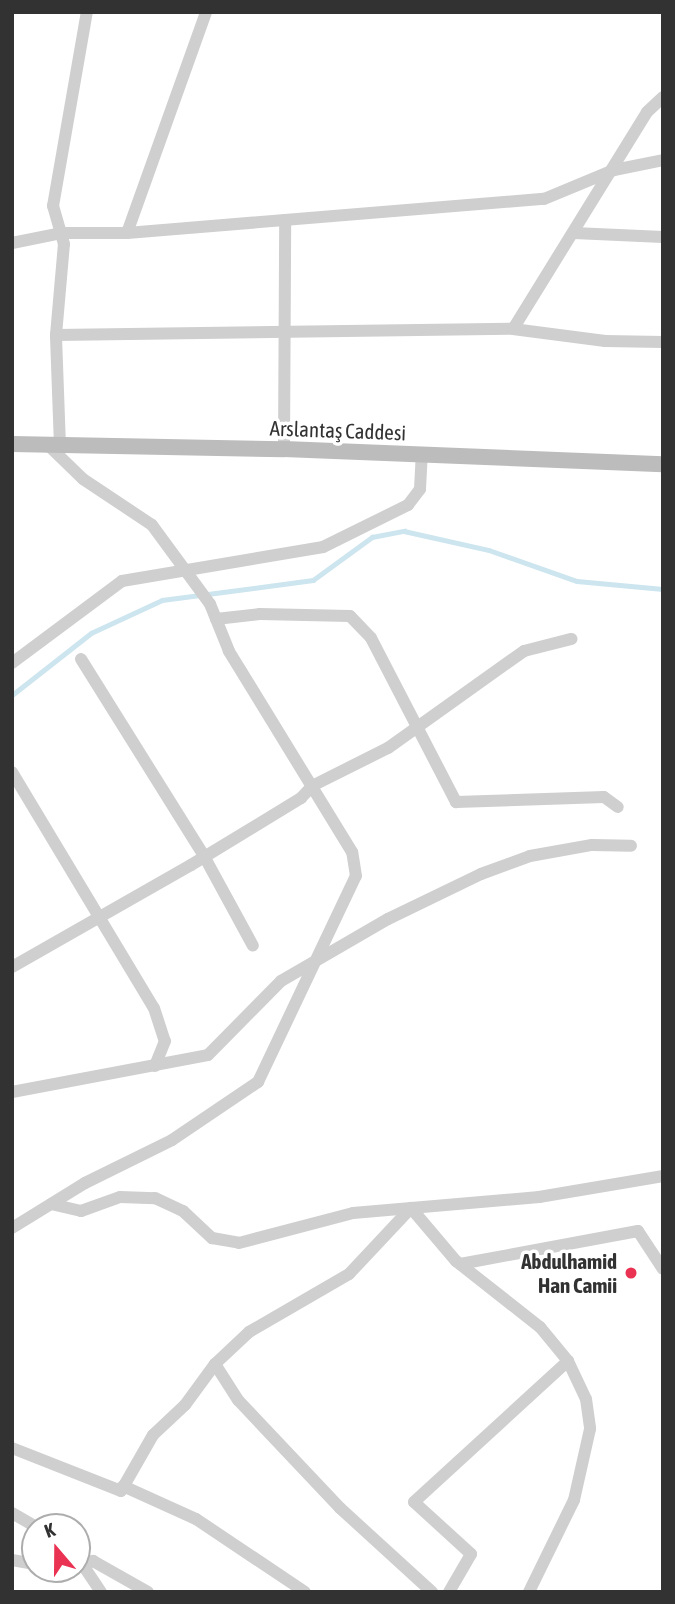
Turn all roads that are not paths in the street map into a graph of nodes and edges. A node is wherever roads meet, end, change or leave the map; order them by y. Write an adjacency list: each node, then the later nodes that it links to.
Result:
1 (87, 12): 7 (street)
2 (206, 12): 8 (street)
3 (663, 97): 5 (street)
4 (663, 160): 5 (street)
5 (614, 170): 6 (street); 9 (street)
6 (285, 220): 8 (street); 13 (street)
7 (61, 233): 8 (street); 11 (street); 14 (street)
8 (127, 233)
9 (574, 233): 10 (street); 12 (street)
10 (663, 237)
11 (12, 243)
12 (513, 328): 13 (street); 15 (street)
13 (286, 330): 14 (street); 18 (street)
14 (56, 335): 17 (street)
15 (663, 342)
16 (12, 444): 17 (main road, Arslantaş Caddesi)
17 (55, 446): 18 (main road, Arslantaş Caddesi); 21 (street)
18 (284, 449): 19 (main road, Arslantaş Caddesi)
19 (422, 454): 20 (main road, Arslantaş Caddesi); 21 (street)
20 (663, 464)
21 (186, 574): 22 (street); 25 (street)
22 (216, 619): 26 (street); 28 (street)
23 (571, 639): 26 (street)
24 (81, 659): 31 (street)
25 (12, 663)
26 (418, 727): 28 (street); 29 (street)
27 (12, 772): 32 (street)
28 (312, 786): 31 (street); 34 (street)
29 (618, 807)
30 (631, 846): 34 (street)
31 (204, 856): 32 (street); 33 (street)
32 (96, 916): 35 (street); 36 (street)
33 (253, 946)
34 (320, 958): 36 (street); 39 (street)
35 (12, 967)
36 (155, 1066): 37 (street)
37 (12, 1092)
38 (663, 1177): 40 (street)
39 (51, 1204): 40 (street); 41 (street)
40 (411, 1208): 42 (street); 45 (street)
41 (12, 1228)
42 (460, 1264): 43 (street); 44 (street)
43 (663, 1269)
44 (568, 1361): 52 (street); 53 (street)
45 (215, 1364): 47 (street); 51 (street)
46 (12, 1448): 47 (street)
47 (123, 1486): 49 (street)
48 (91, 1562): 50 (street)
49 (301, 1590)
50 (148, 1592)
51 (432, 1592)
52 (449, 1592)
53 (529, 1592)

